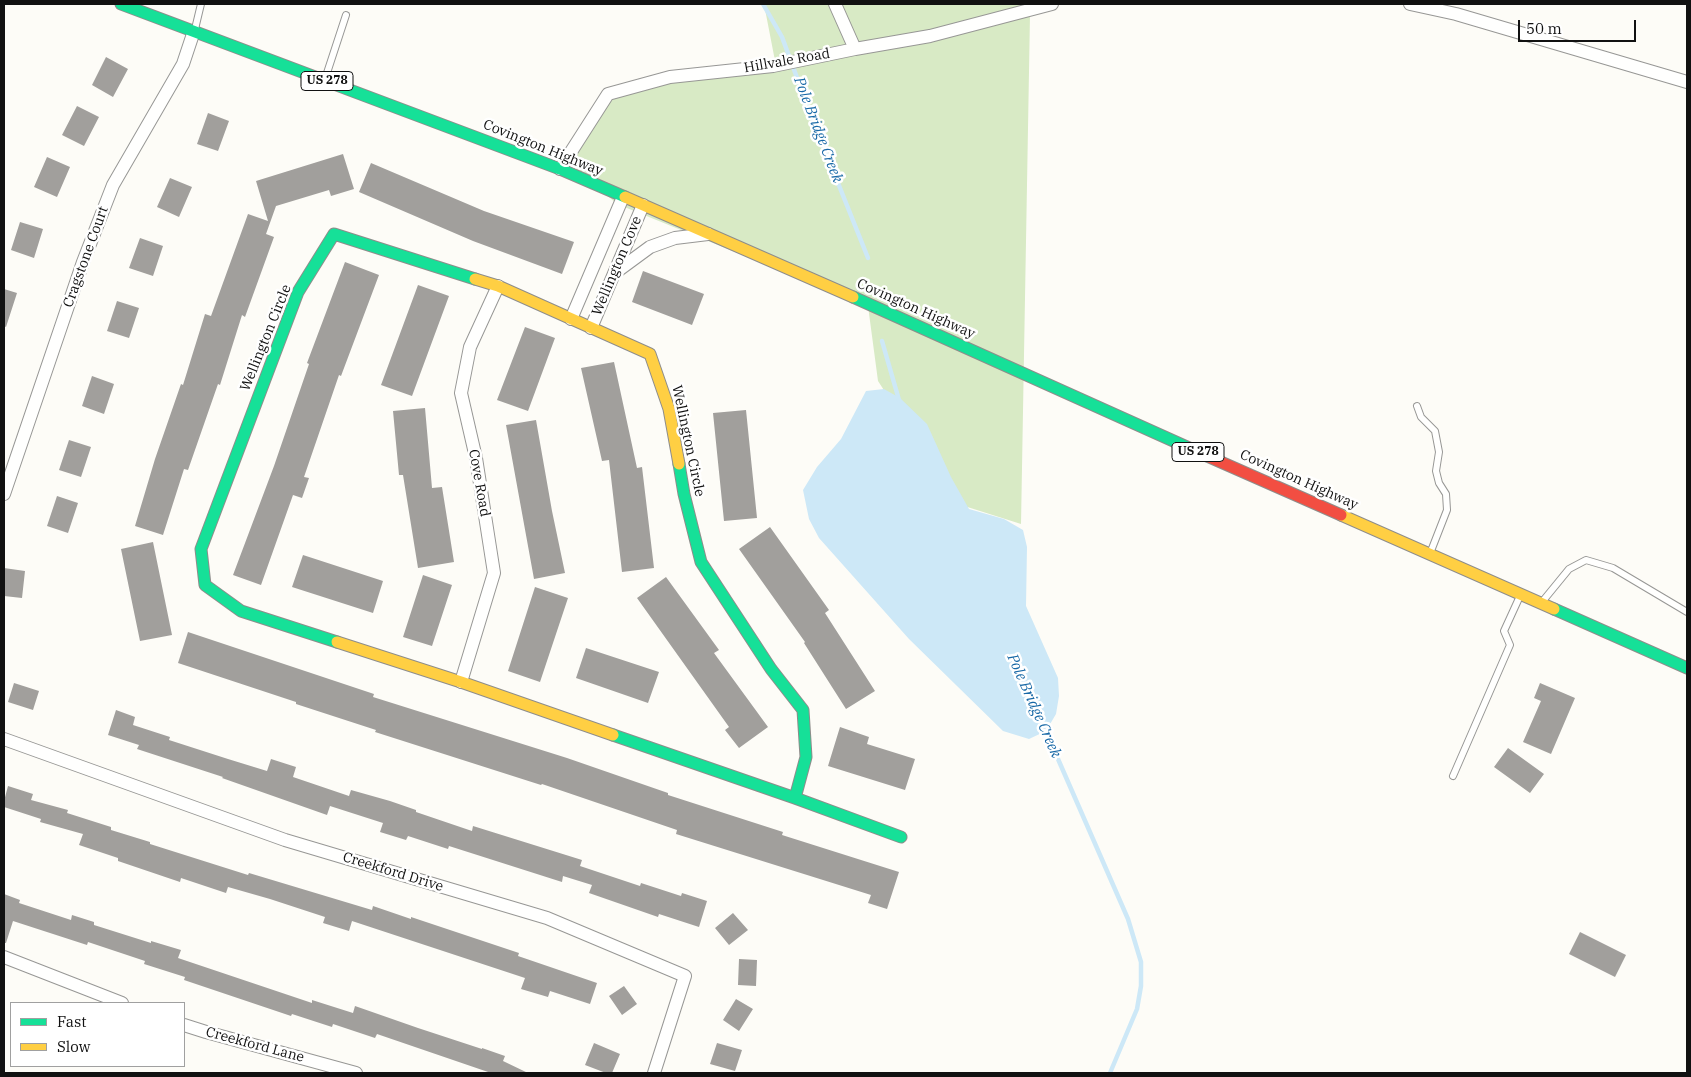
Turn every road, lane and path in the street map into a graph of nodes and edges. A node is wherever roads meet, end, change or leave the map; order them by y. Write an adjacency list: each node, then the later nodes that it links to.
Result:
1 (120, 4): 7 (street, Covington Highway / US 278)
2 (201, 4): 7 (lane)
3 (834, 4): 8 (street)
4 (1052, 4): 8 (street, Hillvale Road)
5 (1410, 4): 10 (street)
6 (346, 15): 9 (lane)
7 (194, 31): 9 (street, Covington Highway / US 278); 20 (street, Cragstone Court)
8 (855, 49): 11 (street, Hillvale Road)
9 (325, 80): 11 (street, Covington Highway / US 278)
10 (1687, 82)
11 (560, 169): 12 (street, Covington Highway / US 278)
12 (623, 197): 13 (street, Covington Highway / US 278); 17 (street, Wellington Cove)
13 (643, 205): 14 (street, Covington Highway / US 278); 15 (street, Wellington Cove)
14 (710, 234): 15 (street); 21 (street, Covington Highway / US 278)
15 (614, 274): 18 (street, Wellington Cove)
16 (498, 286): 17 (street, Wellington Circle); 26 (street, Cove Road); 26 (street, Wellington Circle)
17 (571, 320): 18 (street, Wellington Circle)
18 (591, 328): 29 (street, Wellington Circle)
19 (1418, 406): 21 (lane)
20 (4, 494)
21 (1429, 554): 22 (street, Covington Highway / US 278)
22 (1520, 594): 23 (street, Covington Highway / US 278); 28 (lane)
23 (1541, 603): 24 (lane); 25 (street, Covington Highway / US 278)
24 (1687, 612)
25 (1687, 668)
26 (461, 682): 29 (street, Wellington Circle)
27 (4, 739): 35 (street, Creekford Drive)
28 (1453, 776)
29 (795, 798): 30 (street, Wellington Circle)
30 (902, 837)
31 (4, 957): 32 (street)
32 (119, 1002)
33 (185, 1025): 34 (street, Creekford Lane)
34 (356, 1073)
35 (654, 1073)

